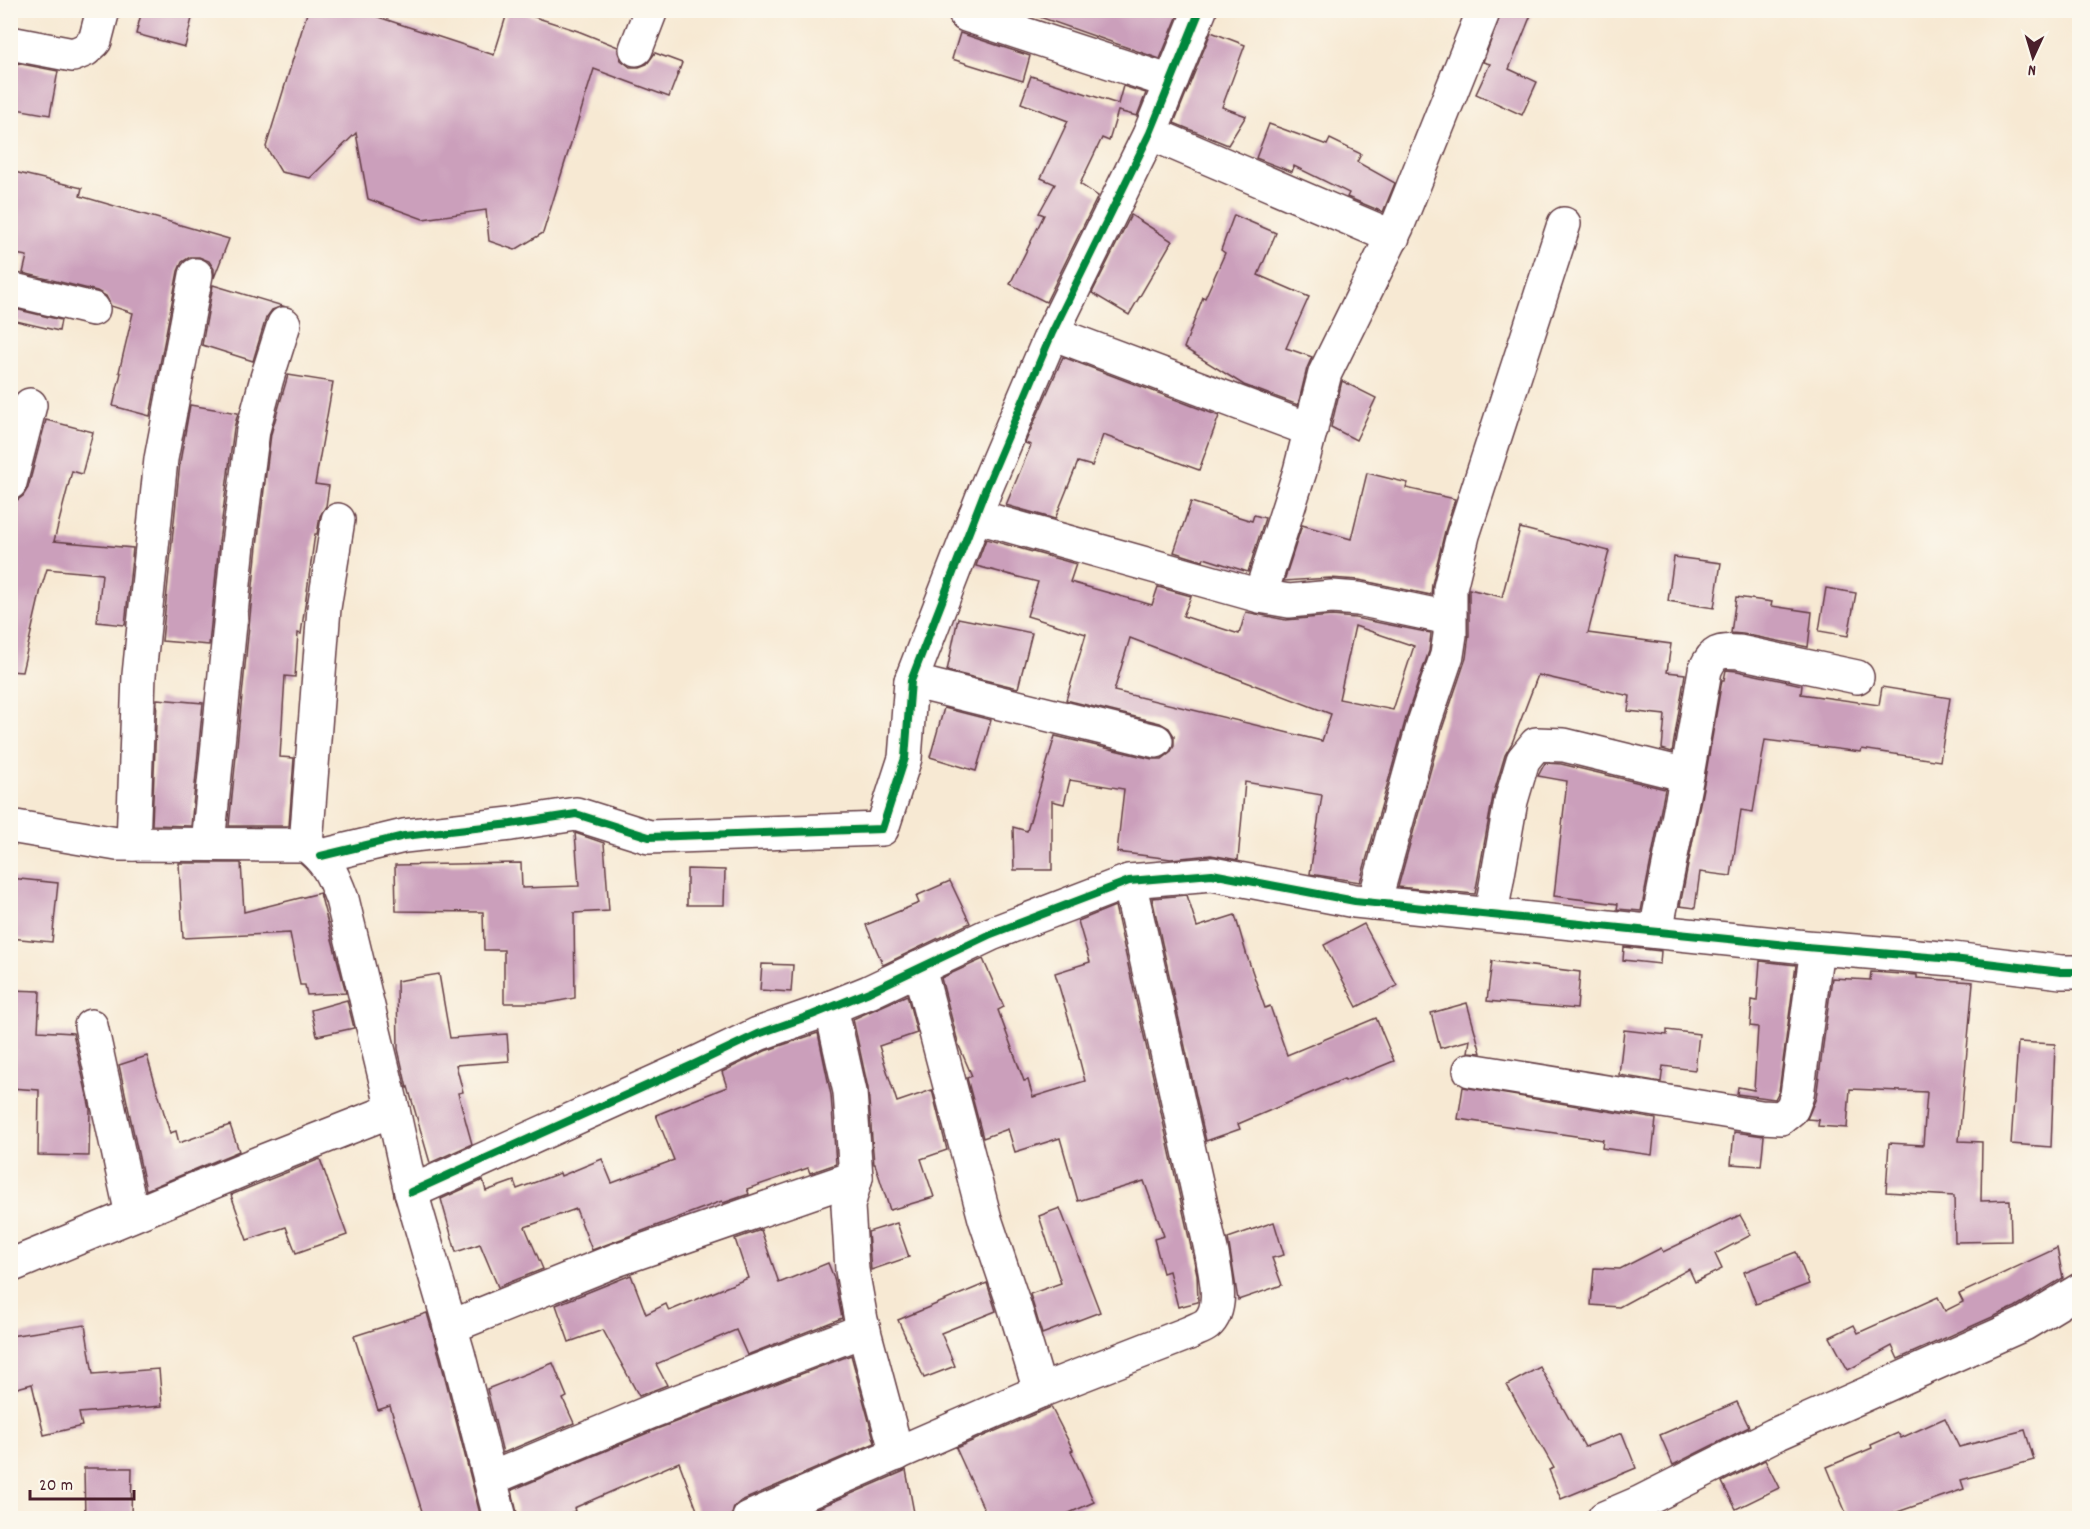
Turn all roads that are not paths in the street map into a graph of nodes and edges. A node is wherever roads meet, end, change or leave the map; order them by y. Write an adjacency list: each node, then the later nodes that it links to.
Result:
1 (103, 10): 6 (street)
2 (651, 10): 7 (street)
3 (1200, 10): 8 (street)
4 (1484, 10): 11 (street)
5 (966, 15): 8 (street)
6 (10, 43)
7 (636, 49)
8 (1171, 82): 9 (street)
9 (1150, 133): 11 (street); 16 (street)
10 (1564, 224): 23 (street)
11 (1393, 237): 18 (street)
12 (196, 275): 29 (street)
13 (10, 290): 14 (street)
14 (93, 309)
15 (284, 324): 30 (street)
16 (1052, 333): 18 (street); 20 (street)
17 (30, 405): 19 (street)
18 (1311, 430): 22 (street)
19 (10, 483)
20 (975, 516): 22 (street); 25 (street)
21 (338, 520): 31 (street)
22 (1260, 596): 23 (street)
23 (1449, 618): 33 (street)
24 (1857, 677): 27 (street)
25 (911, 681): 26 (street); 31 (street)
26 (1156, 741)
27 (1687, 776): 34 (street); 35 (street)
28 (11, 830): 29 (street)
29 (133, 844): 30 (street)
30 (208, 844): 31 (street)
31 (313, 851): 42 (street)
32 (1129, 881): 33 (street); 37 (street); 50 (street)
33 (1374, 903): 34 (street)
34 (1491, 914): 35 (street)
35 (1656, 931): 36 (street)
36 (1817, 948): 38 (street); 41 (street)
37 (919, 968): 39 (street); 50 (street)
38 (2079, 972)
39 (831, 1007): 43 (street); 44 (street)
40 (91, 1026): 45 (street)
41 (1470, 1070)
42 (393, 1110): 44 (street); 45 (street)
43 (856, 1177): 48 (street); 49 (street)
44 (411, 1192): 48 (street)
45 (132, 1215): 46 (street)
46 (10, 1266)
47 (2079, 1290): 55 (street)
48 (450, 1327): 52 (street)
49 (864, 1330): 51 (street); 52 (street)
50 (1040, 1392): 51 (street)
51 (897, 1454): 54 (street)
52 (490, 1479): 53 (street)
53 (500, 1518)
54 (749, 1518)
55 (1604, 1518)

